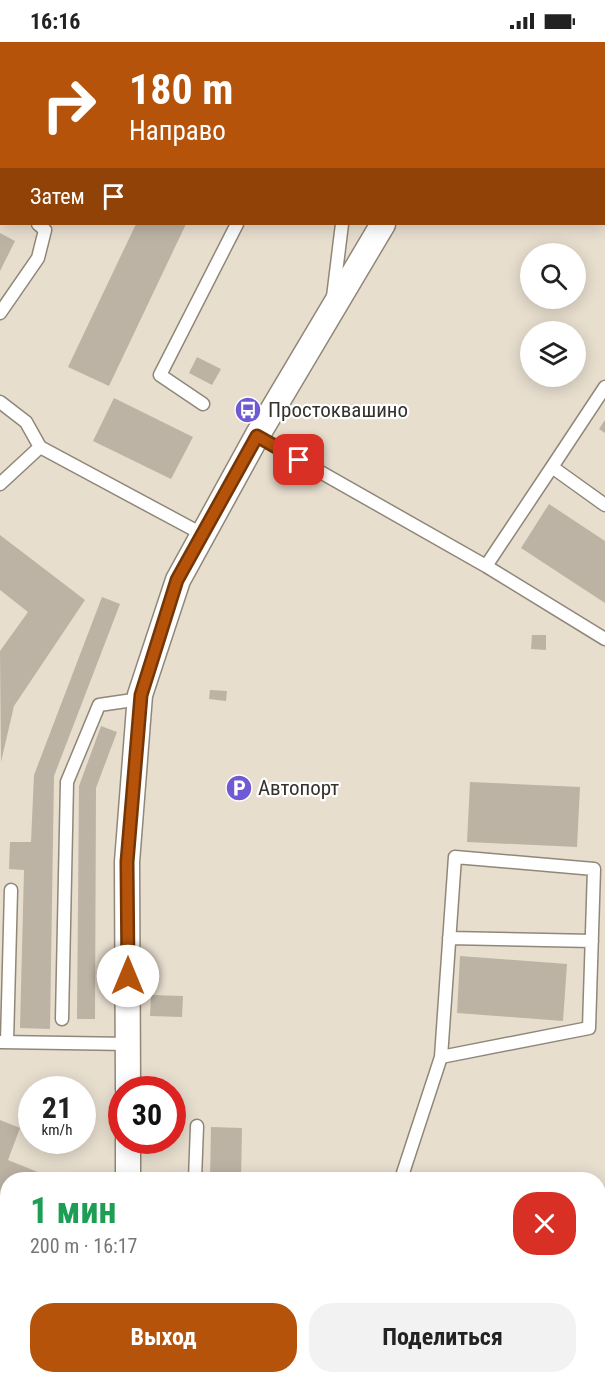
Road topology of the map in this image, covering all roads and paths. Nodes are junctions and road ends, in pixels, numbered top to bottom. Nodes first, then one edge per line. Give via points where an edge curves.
1 (39, 225) edge
2 (236, 225) edge
3 (342, 225) edge
4 (382, 225) edge
5 (0, 313) edge
6 (331, 314) junction
7 (605, 387) edge
8 (0, 402) edge
9 (203, 404) dead end
10 (257, 436) junction
11 (40, 447) junction
12 (552, 467) junction
13 (0, 484) edge
14 (605, 505) edge
15 (202, 534) junction
16 (486, 566) junction
17 (605, 639) edge
18 (140, 699) junction
19 (11, 890) dead end
20 (449, 938) junction
21 (592, 942) junction
22 (62, 1019) dead end
23 (3, 1042) edge
24 (129, 1044) junction
25 (441, 1057) junction
26 (128, 1076) edge
27 (197, 1126) dead end
28 (128, 1154) edge
29 (128, 1172) edge
30 (195, 1172) edge
31 (403, 1172) edge

1 - 5 lane via 45,231 38,258
2 - 9 lane via 160,375
3 - 6 lane
4 - 6 street
6 - 10 street
7 - 12 lane
8 - 11 lane via 26,422
10 - 15 street
10 - 16 lane
11 - 13 lane
11 - 15 lane
12 - 14 lane
12 - 16 lane
15 - 18 street via 177,580
16 - 17 lane
18 - 22 lane via 99,705 67,782
18 - 24 street via 127,862
19 - 23 lane
20 - 21 lane
20 - 21 lane via 455,857 594,869
20 - 25 lane
21 - 25 lane via 589,1028
23 - 24 lane
24 - 26 street
25 - 31 lane
27 - 30 lane
28 - 29 street

